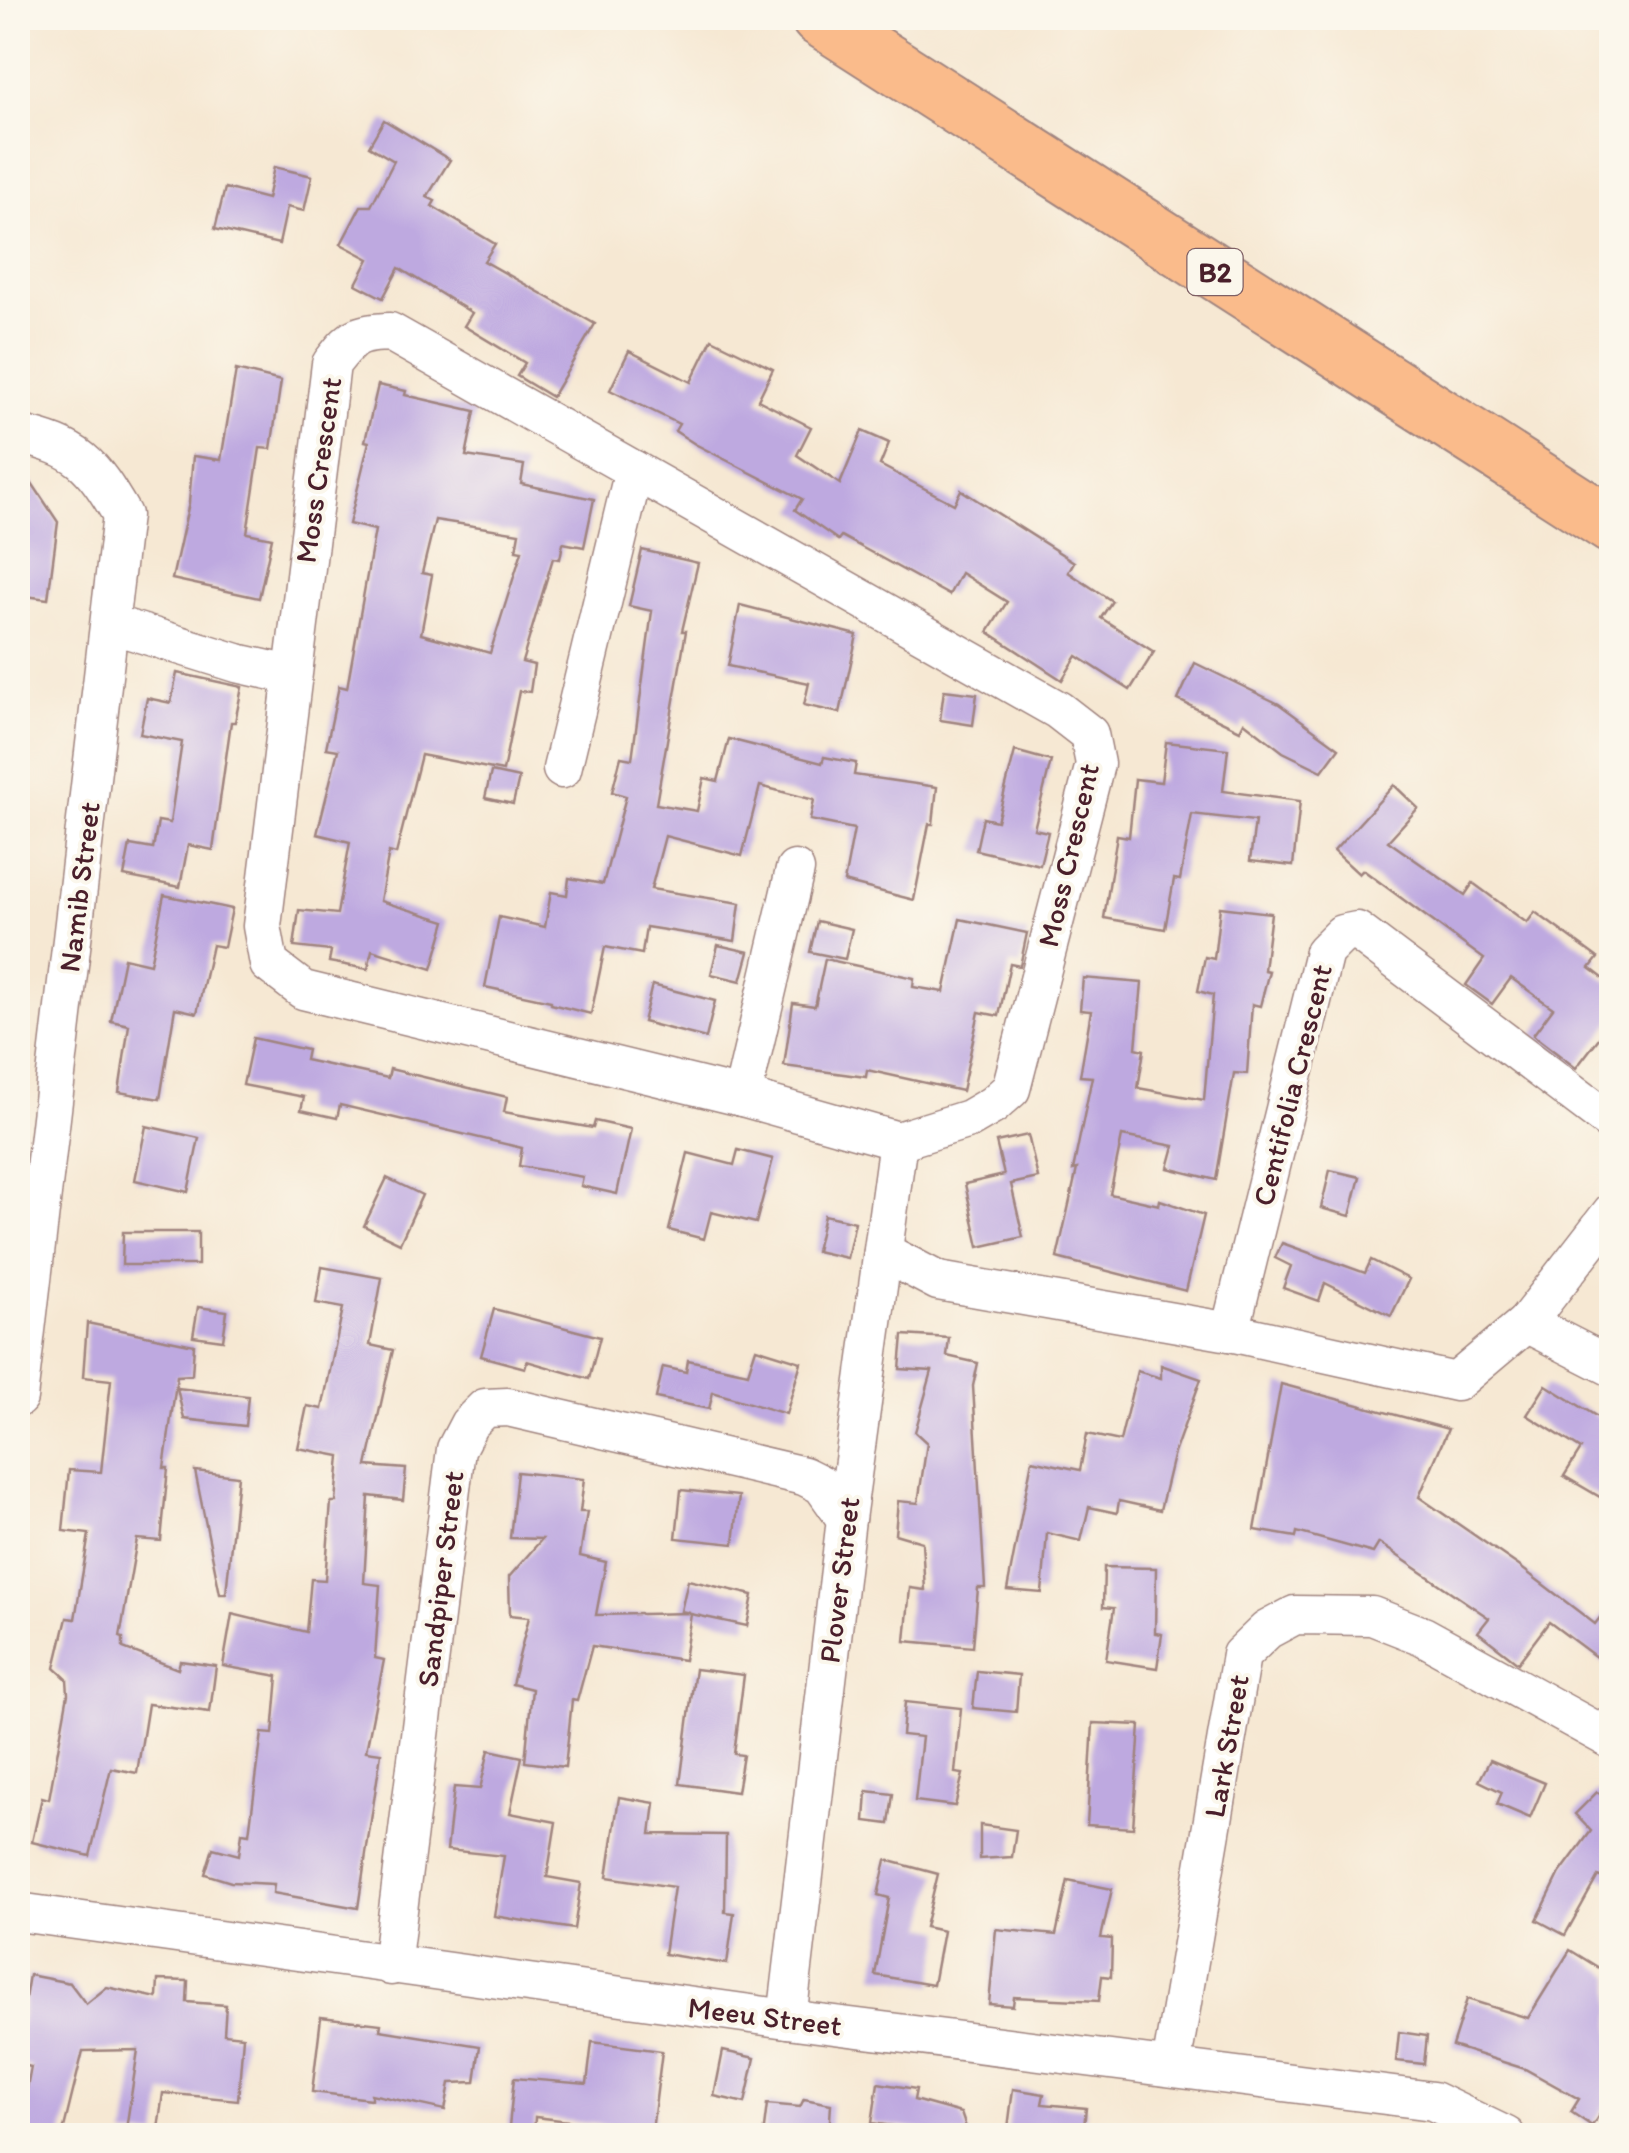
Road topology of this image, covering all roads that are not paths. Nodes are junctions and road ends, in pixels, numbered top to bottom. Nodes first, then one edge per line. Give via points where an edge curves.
1 (819, 18) edge
2 (858, 18) edge
3 (18, 434) edge
4 (634, 470) junction
5 (1612, 503) edge
6 (1612, 526) edge
7 (111, 624) junction
8 (291, 675) junction
9 (562, 770) dead end
10 (795, 870) dead end
11 (742, 1097) junction
12 (1612, 1123) edge
13 (898, 1141) junction
14 (1612, 1212) edge
15 (883, 1252) junction
16 (1526, 1323) junction
17 (1230, 1332) junction
18 (1612, 1367) edge
19 (18, 1398) edge
20 (846, 1519) junction
21 (1612, 1740) edge
22 (18, 1912) edge
23 (391, 1966) junction
24 (787, 2019) junction
25 (1171, 2067) junction
26 (1506, 2136) edge

1 - 6 highway, B2
2 - 5 highway, B2
3 - 7 street, Namib Street via 57,442 98,473 122,515
4 - 8 street, Moss Crescent via 390,332 363,332 330,364
4 - 9 street
4 - 13 street, Moss Crescent via 1058,710 1089,734 1095,764 1011,1090 969,1119
7 - 8 street
7 - 19 street, Namib Street
8 - 11 street, Moss Crescent via 262,926 269,964 303,990
10 - 11 street
11 - 13 street, Moss Crescent
12 - 17 street, Centifolia Crescent via 1357,931 1342,934 1324,952
13 - 15 street, Plover Street
14 - 16 street
15 - 17 street via 938,1281
15 - 20 street, Plover Street
16 - 17 street via 1456,1382
16 - 18 street
20 - 23 street, Sandpiper Street via 822,1485 804,1476 508,1407 485,1408 468,1424 456,1449
20 - 24 street, Plover Street
21 - 25 street, Lark Street via 1422,1636 1372,1616 1295,1615 1267,1630 1242,1655
22 - 23 street, Meeu Street
23 - 24 street, Meeu Street
24 - 25 street, Meeu Street
25 - 26 street, Meeu Street via 1433,2101

